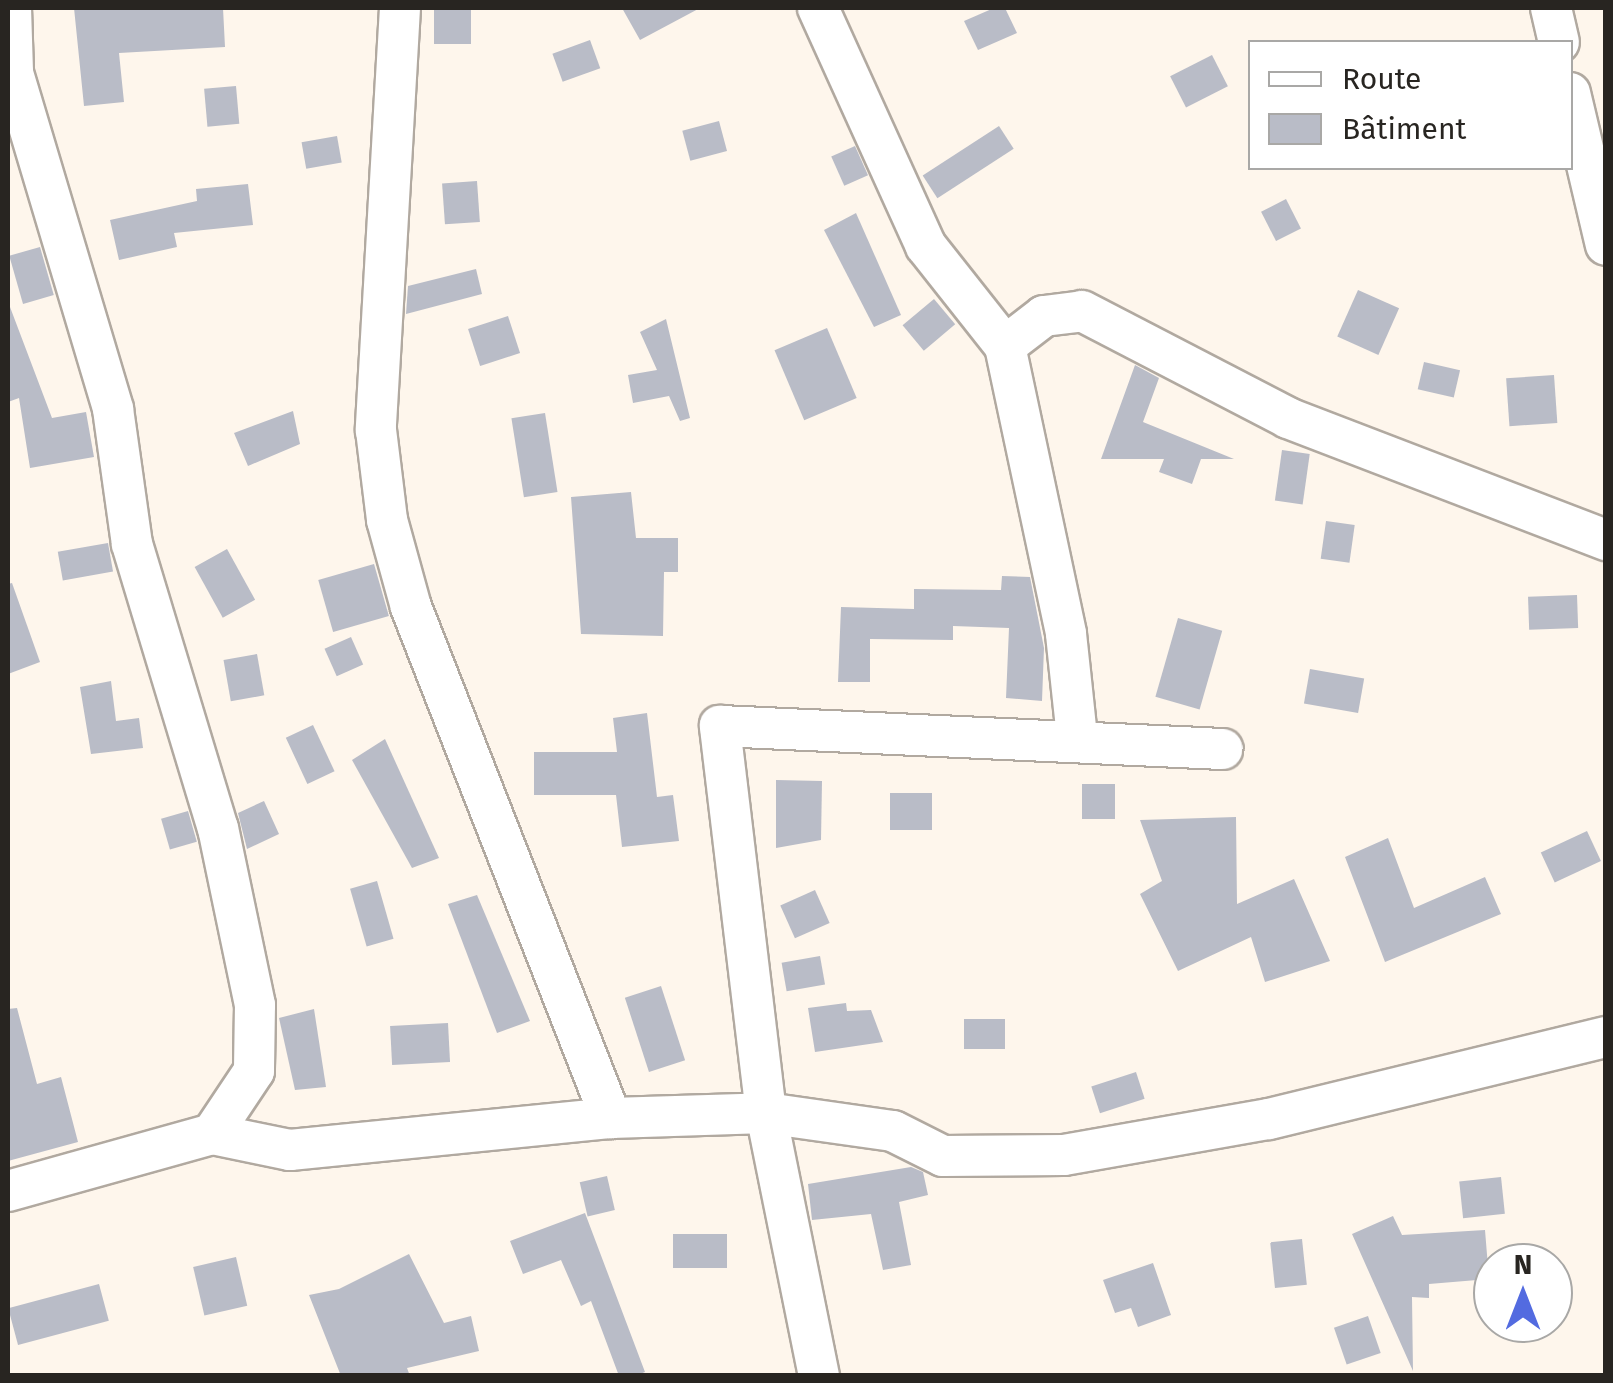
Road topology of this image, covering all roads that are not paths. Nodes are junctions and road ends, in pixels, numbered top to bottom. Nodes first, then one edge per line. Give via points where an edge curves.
1 (10, 8) edge
2 (400, 8) edge
3 (818, 8) edge
4 (1551, 8) edge
5 (1559, 40) edge
6 (1573, 106) edge
7 (1606, 244) edge
8 (1005, 346) junction
9 (1606, 540) edge
10 (1078, 738) junction
11 (1222, 749) dead end
12 (1606, 1037) edge
13 (766, 1113) junction
14 (612, 1118) junction
15 (212, 1134) junction
16 (8, 1190) edge
17 (819, 1376) edge

1 - 15 street via 13,72 113,409 132,544 218,828 255,1005 254,1071
2 - 14 street via 376,430 387,520 481,794
3 - 8 street via 926,246
4 - 5 street
6 - 7 street
8 - 9 street via 1044,316 1082,311 1288,418
8 - 10 street via 1066,634
10 - 11 street
10 - 13 street via 720,726
12 - 13 street via 1269,1118 1064,1155 943,1156 893,1131
13 - 14 street
13 - 17 street
14 - 15 street via 290,1150
15 - 16 street

